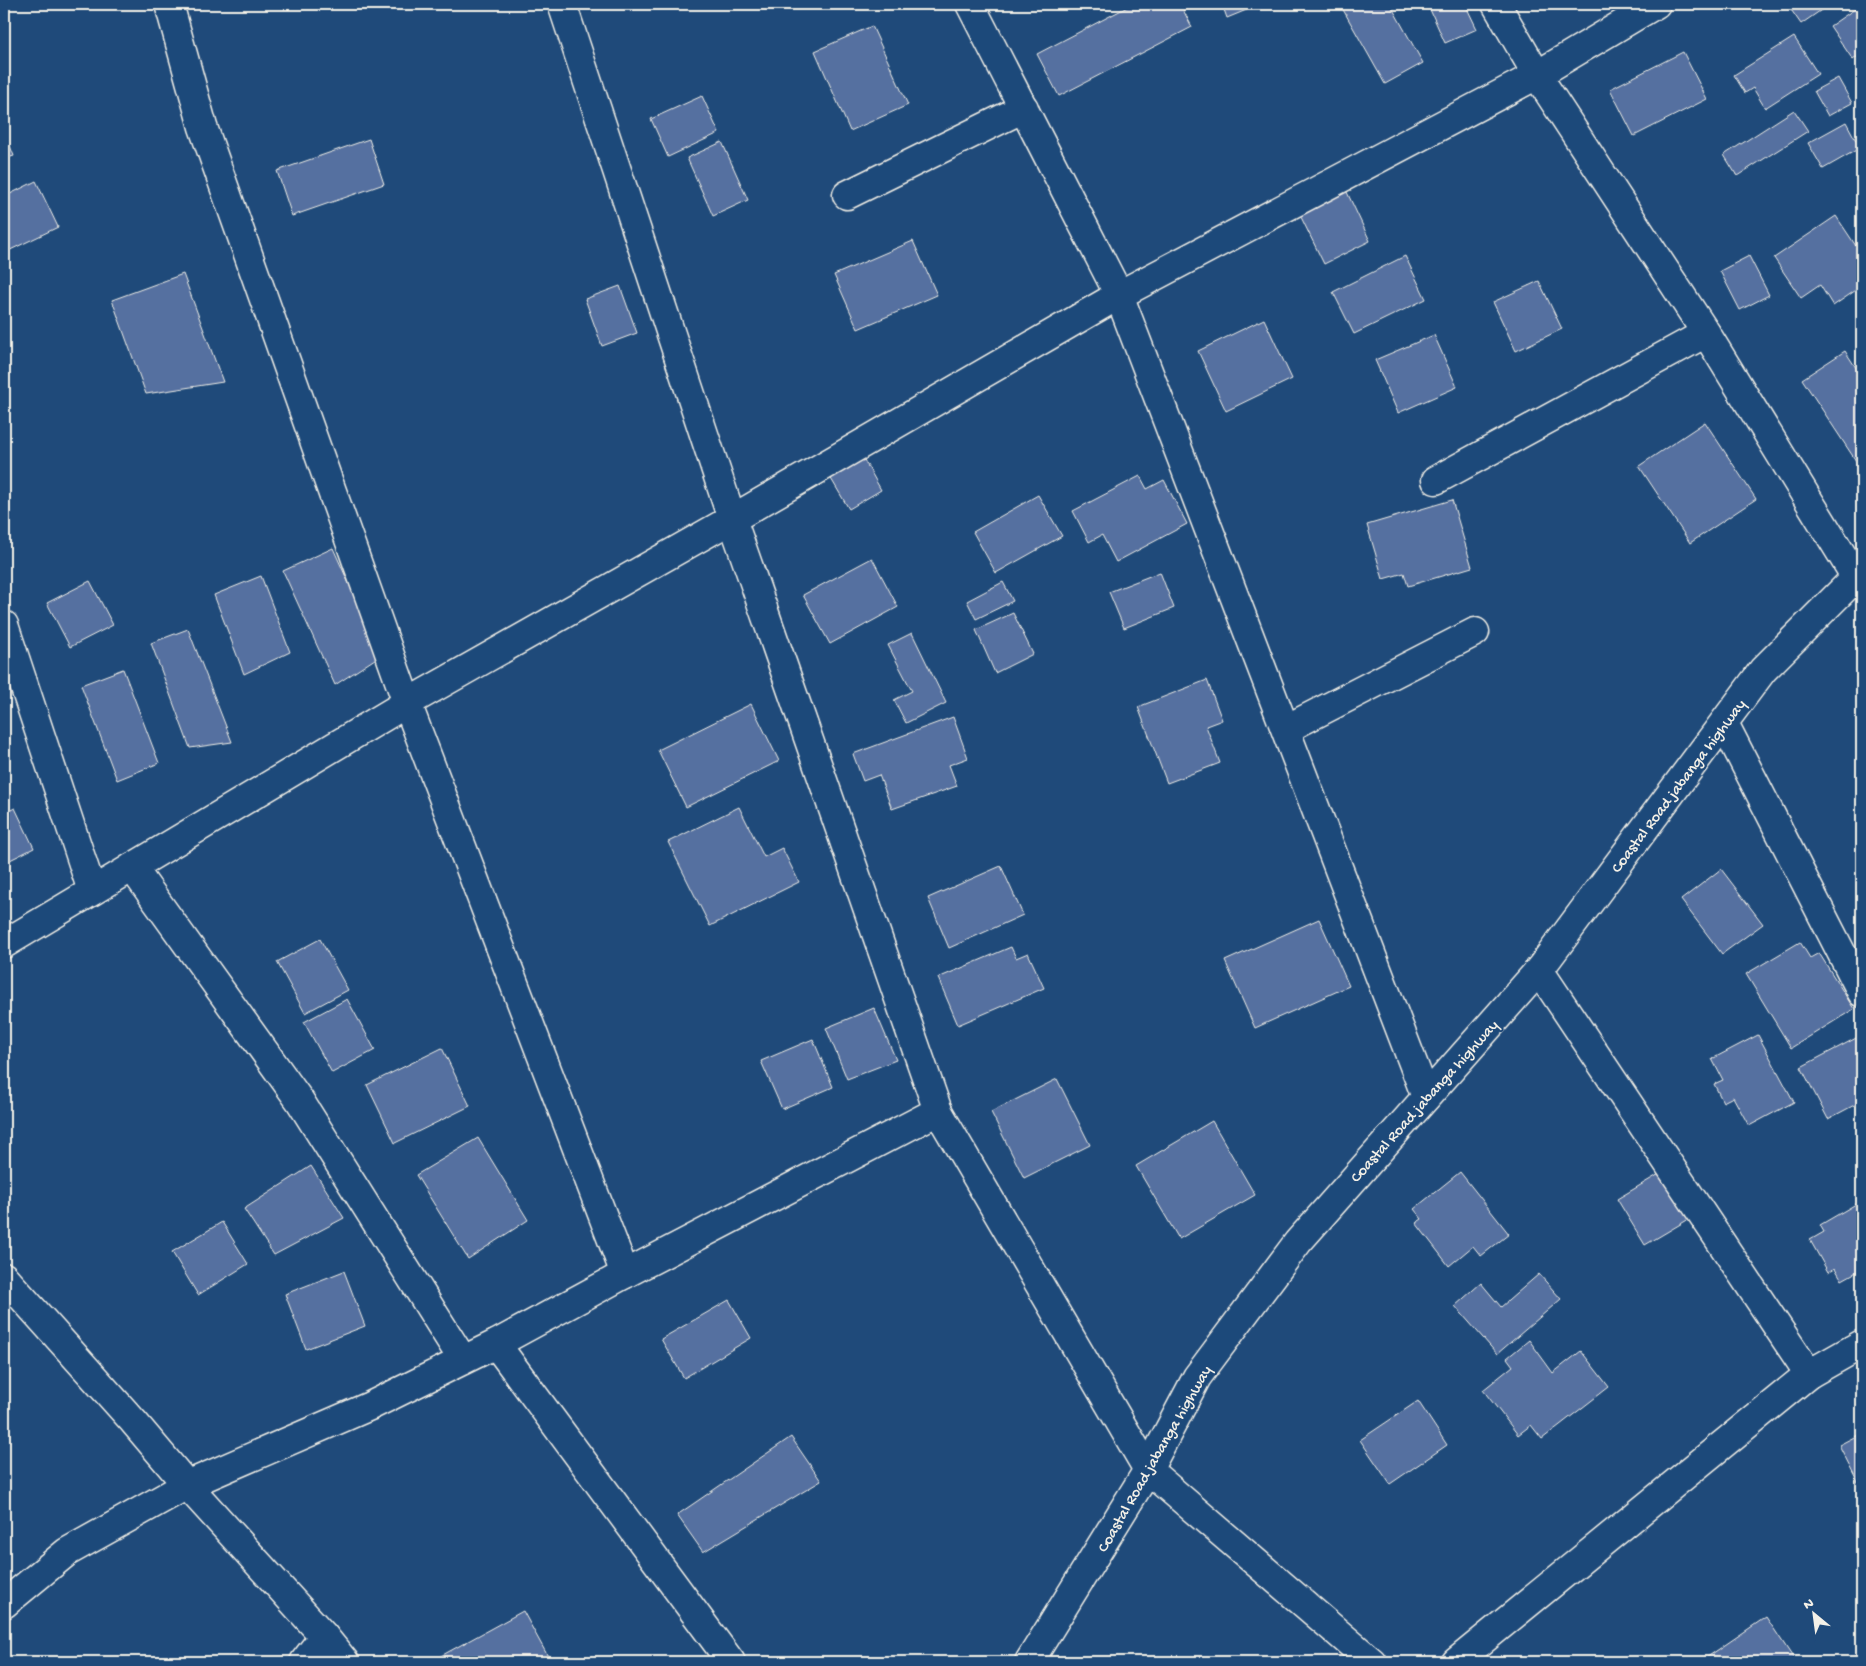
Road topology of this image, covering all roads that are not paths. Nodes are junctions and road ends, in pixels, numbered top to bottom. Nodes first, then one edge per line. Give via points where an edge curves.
1 (169, 4) edge
2 (562, 4) edge
3 (970, 4) edge
4 (1496, 4) edge
5 (1656, 4) edge
6 (1537, 75) junction
7 (1024, 108) junction
8 (847, 195) dead end
9 (1119, 295) junction
10 (1706, 333) junction
11 (1436, 480) dead end
12 (732, 519) junction
13 (1859, 574) edge
14 (4, 624) edge
15 (1475, 632) dead end
16 (407, 703) junction
17 (1724, 723) junction
18 (1286, 729) junction
19 (132, 867) junction
20 (92, 891) junction
21 (4, 944) edge
22 (1539, 970) junction
23 (1862, 993) edge
24 (1426, 1097) junction
25 (938, 1111) junction
26 (625, 1274) junction
27 (4, 1277) edge
28 (496, 1344) junction
29 (1862, 1344) edge
30 (463, 1360) junction
31 (1809, 1374) junction
32 (1148, 1470) junction
33 (187, 1486) junction
34 (4, 1604) edge
35 (324, 1636) junction
36 (304, 1662) edge
37 (345, 1662) edge
38 (731, 1662) edge
39 (1029, 1662) edge
40 (1372, 1662) edge
41 (1456, 1662) edge

1 - 16 street via 203,126
2 - 12 street
3 - 7 street
4 - 6 street
5 - 6 street
6 - 9 street
6 - 10 street
7 - 8 street
7 - 9 street
9 - 12 street
9 - 18 street
10 - 11 street
10 - 13 street
12 - 16 street
12 - 25 street
13 - 17 street, Coastal Road jabanga highway via 1763,670
14 - 20 street
15 - 18 street
16 - 19 street
16 - 26 street
17 - 22 street, Coastal Road jabanga highway
17 - 23 street
18 - 24 street
19 - 20 street
19 - 30 street via 300,1101
20 - 21 street
22 - 24 street, Coastal Road jabanga highway
22 - 31 street
24 - 32 street, Coastal Road jabanga highway via 1292,1250 1197,1377
25 - 26 street
25 - 32 street
26 - 28 street
27 - 33 street
28 - 30 street
28 - 38 street
29 - 31 street
30 - 33 street via 370,1406
31 - 41 street
32 - 39 street, Coastal Road jabanga highway
32 - 40 street
33 - 34 street via 67,1552
33 - 35 street
35 - 36 street
35 - 37 street

